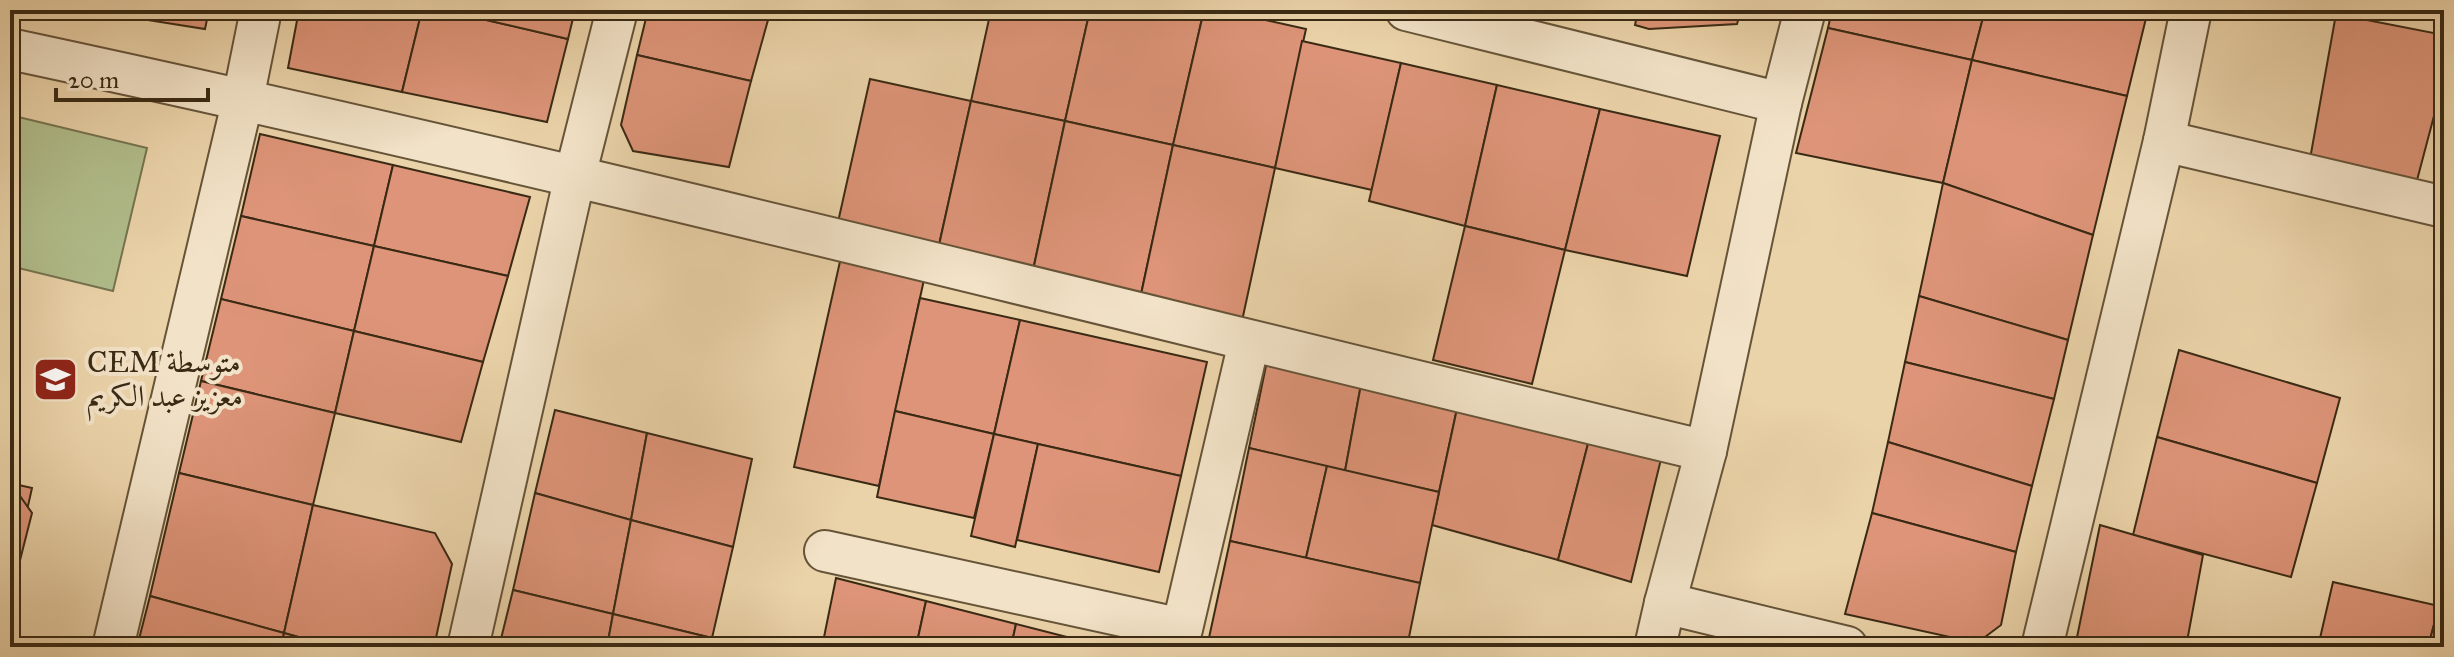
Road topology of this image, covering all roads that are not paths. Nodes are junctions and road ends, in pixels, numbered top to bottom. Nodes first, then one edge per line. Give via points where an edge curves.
1 (261, 10) edge
2 (617, 10) edge
3 (1406, 10) edge
4 (1805, 10) edge
5 (2191, 10) edge
6 (10, 49) edge
7 (243, 99) junction
8 (1781, 103) junction
9 (2164, 141) junction
10 (575, 176) junction
11 (2444, 207) edge
12 (1249, 342) junction
13 (1706, 451) junction
14 (825, 551) dead end
15 (1665, 603) junction
16 (113, 647) edge
17 (468, 647) edge
18 (1655, 647) edge
19 (1847, 647) edge
20 (2042, 647) edge

1 - 7 street
2 - 10 street
3 - 8 street
4 - 8 street
5 - 9 street
6 - 7 street
7 - 10 street
7 - 16 street
8 - 13 street
9 - 11 street
9 - 20 street
10 - 12 street
10 - 17 street
12 - 13 street
12 - 14 street via 1182,629
13 - 15 street
15 - 18 street
15 - 19 street

